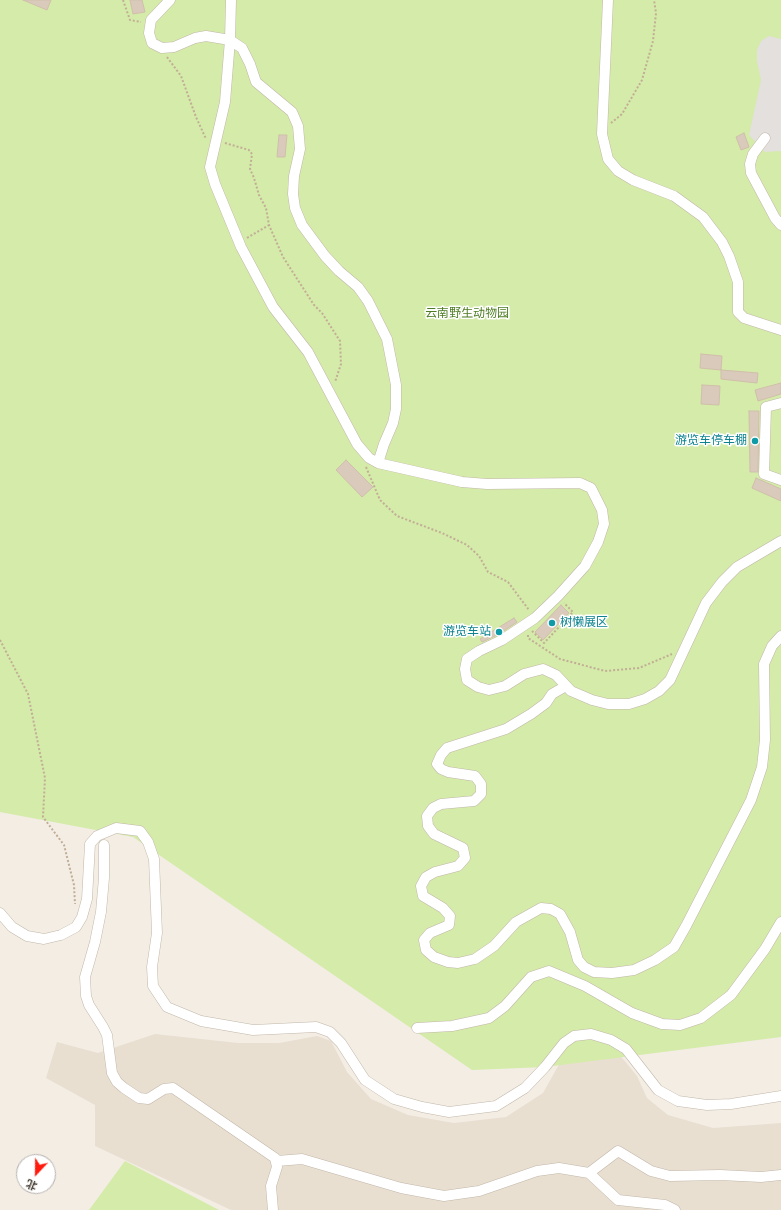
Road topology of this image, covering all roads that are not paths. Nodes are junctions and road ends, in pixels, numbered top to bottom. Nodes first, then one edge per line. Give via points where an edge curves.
1 (170, 0) edge
2 (231, 0) edge
3 (608, 0) edge
4 (230, 40) junction
5 (765, 138) dead end
6 (781, 225) edge
7 (781, 330) edge
8 (781, 403) edge
9 (378, 463) junction
10 (781, 480) edge
11 (781, 541) edge
12 (781, 636) edge
13 (566, 686) junction
14 (104, 845) dead end
15 (0, 913) edge
16 (781, 922) edge
17 (417, 1028) dead end
18 (781, 1096) edge
19 (275, 1158) junction
20 (590, 1174) junction
21 (781, 1175) edge
22 (273, 1210) edge
23 (675, 1210) edge

1 - 4 street via 151,20 149,33 152,43 162,48 174,47 206,36
2 - 4 street
3 - 7 street via 602,124 608,159 618,171 674,196 703,218 722,242 729,256 738,282 738,312 744,318
4 - 9 street via 225,102 210,167 214,184 239,243 273,307 308,352 357,444 369,458
4 - 9 street via 242,48 256,82 292,112 298,126 300,149 293,194 302,225 325,256 358,287 388,339 396,385 396,409
5 - 6 street via 753,154 751,173 774,218
8 - 10 street via 766,407 764,474
9 - 13 street via 462,482 580,483 591,488 602,510 604,524 585,566 531,621 502,640 478,651 467,660 465,669 467,680 489,690 505,686 524,674 543,669 556,675
11 - 13 street via 737,567 722,582 706,603 670,680 659,691 629,704 608,704 592,700 571,691
12 - 13 street via 772,646 764,664 765,740 762,767 751,800 674,947 634,970 594,972 578,960 570,932 560,914 541,908 516,922 494,946 475,959 458,963 434,957 426,950 424,940 430,932 449,925 450,916 444,908 423,896 421,886 426,877 458,866 465,858 464,848 434,834 428,826 428,816 433,808 441,804 474,801 481,794 481,784 475,776 448,772 436,764 447,748 506,729 546,703 552,694
14 - 19 street via 101,912 85,977 89,1005 107,1035 112,1073 117,1082 139,1098 148,1099 164,1089 173,1088
15 - 18 street via 12,927 27,936 44,939 61,935 76,927 87,899 90,844 97,836 116,828 140,831 148,842 154,859 157,933 152,967 154,986 167,1007 201,1021 253,1030 316,1027 330,1032 341,1043 365,1080 394,1099 422,1108 449,1112 496,1106 525,1088 564,1043 574,1036 591,1034 611,1040 626,1049 658,1090 678,1100 707,1105
16 - 17 street via 765,949 731,994 701,1018 680,1025 662,1024 632,1013 585,986 549,971 531,977 489,1018 452,1026
19 - 20 street via 302,1159 401,1188 444,1196 478,1191 537,1171 559,1168
19 - 22 street via 277,1168 271,1186
20 - 21 street via 618,1151 651,1171 670,1176
20 - 23 street via 618,1200 665,1205

